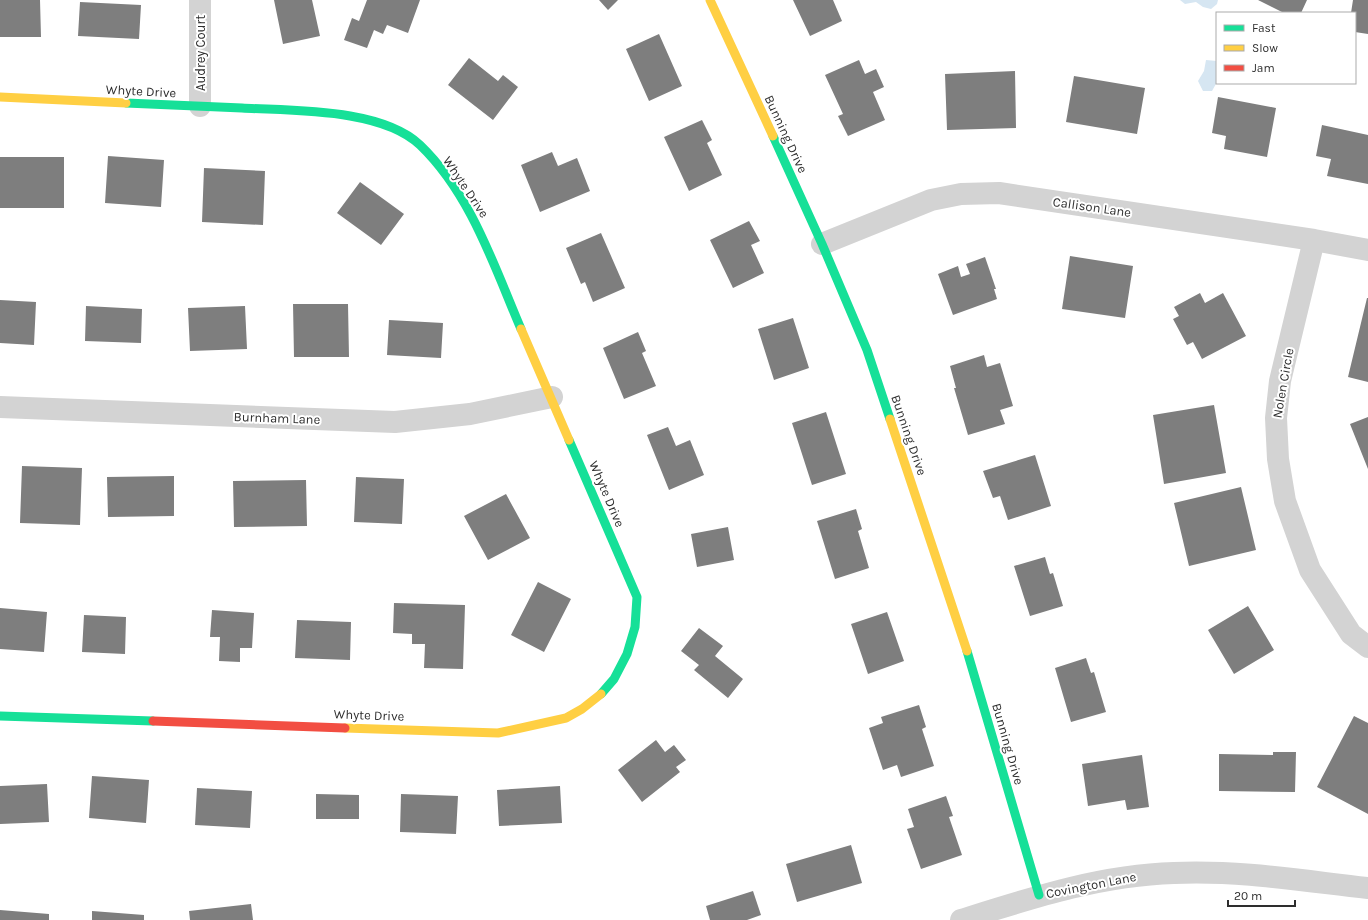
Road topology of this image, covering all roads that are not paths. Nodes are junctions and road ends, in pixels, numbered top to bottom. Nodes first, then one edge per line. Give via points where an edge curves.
1 (200, 0) edge
2 (710, 0) edge
3 (0, 97) edge
4 (200, 106) junction
5 (1314, 240) junction
6 (822, 244) junction
7 (1368, 250) edge
8 (552, 397) junction
9 (0, 407) edge
10 (1368, 647) edge
11 (0, 716) edge
12 (1368, 888) edge
13 (1039, 895) junction
14 (961, 920) edge

1 - 4 street, Audrey Court
2 - 6 street, Bunning Drive
3 - 4 street, Whyte Drive
4 - 8 street, Whyte Drive via 322,112 366,119 398,130 419,144 443,172 474,219
5 - 6 street, Callison Lane via 999,193 961,194 931,200
5 - 7 street, Callison Lane
5 - 10 street, Nolen Circle via 1280,381 1276,418 1278,459 1285,501 1310,570 1351,634
6 - 13 street, Bunning Drive via 867,350 960,627
8 - 9 street, Burnham Lane via 470,414 395,422
8 - 11 street, Whyte Drive via 637,597 633,640 622,666 607,689 581,711 562,720 498,733
12 - 13 street, Covington Lane via 1237,874 1175,872 1117,878
13 - 14 street, Covington Lane

